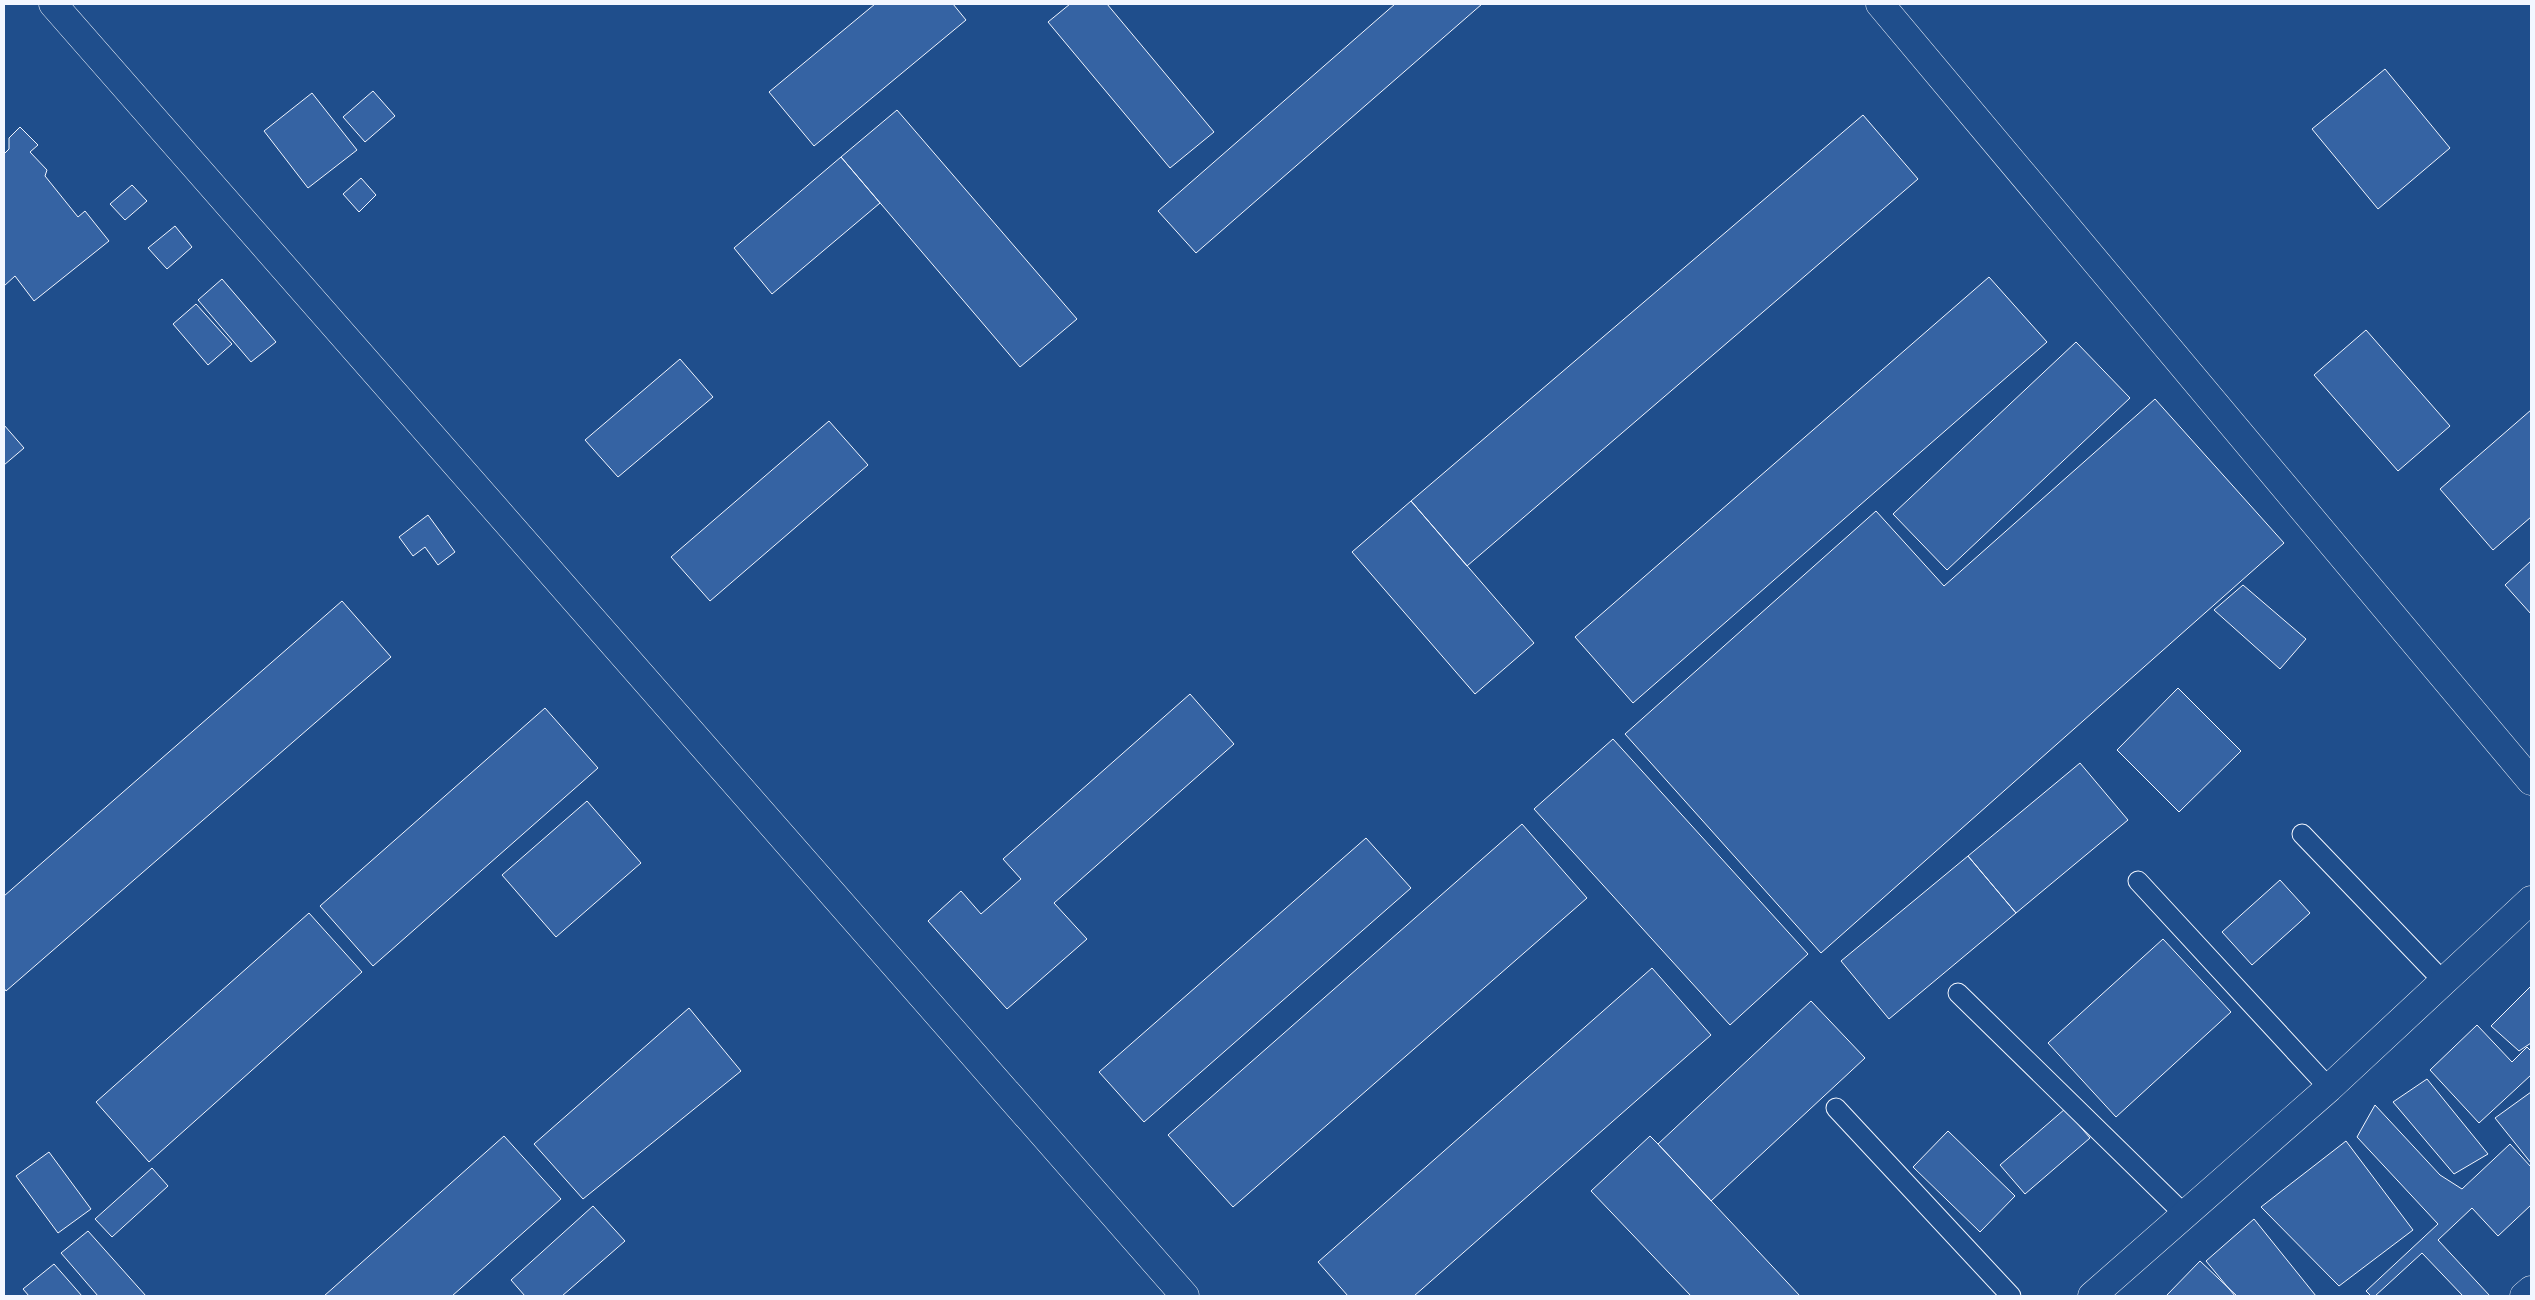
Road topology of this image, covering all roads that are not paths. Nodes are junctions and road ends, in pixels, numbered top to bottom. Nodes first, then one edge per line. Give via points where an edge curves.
1 (54, 4) edge
2 (1880, 4) edge
3 (2531, 781) edge
4 (2302, 834) dead end
5 (2138, 881) dead end
6 (2531, 900) edge
7 (2443, 981) junction
8 (1958, 993) dead end
9 (2329, 1088) junction
10 (1836, 1108) dead end
11 (2184, 1214) junction
12 (2531, 1290) edge
13 (1185, 1296) edge
14 (2011, 1296) edge
15 (2092, 1296) edge
16 (2524, 1296) edge

1 - 13 street
2 - 3 street
4 - 7 lane
5 - 9 lane
6 - 7 street
7 - 9 street
8 - 11 lane
9 - 11 street
10 - 14 lane
11 - 15 street
12 - 16 street

